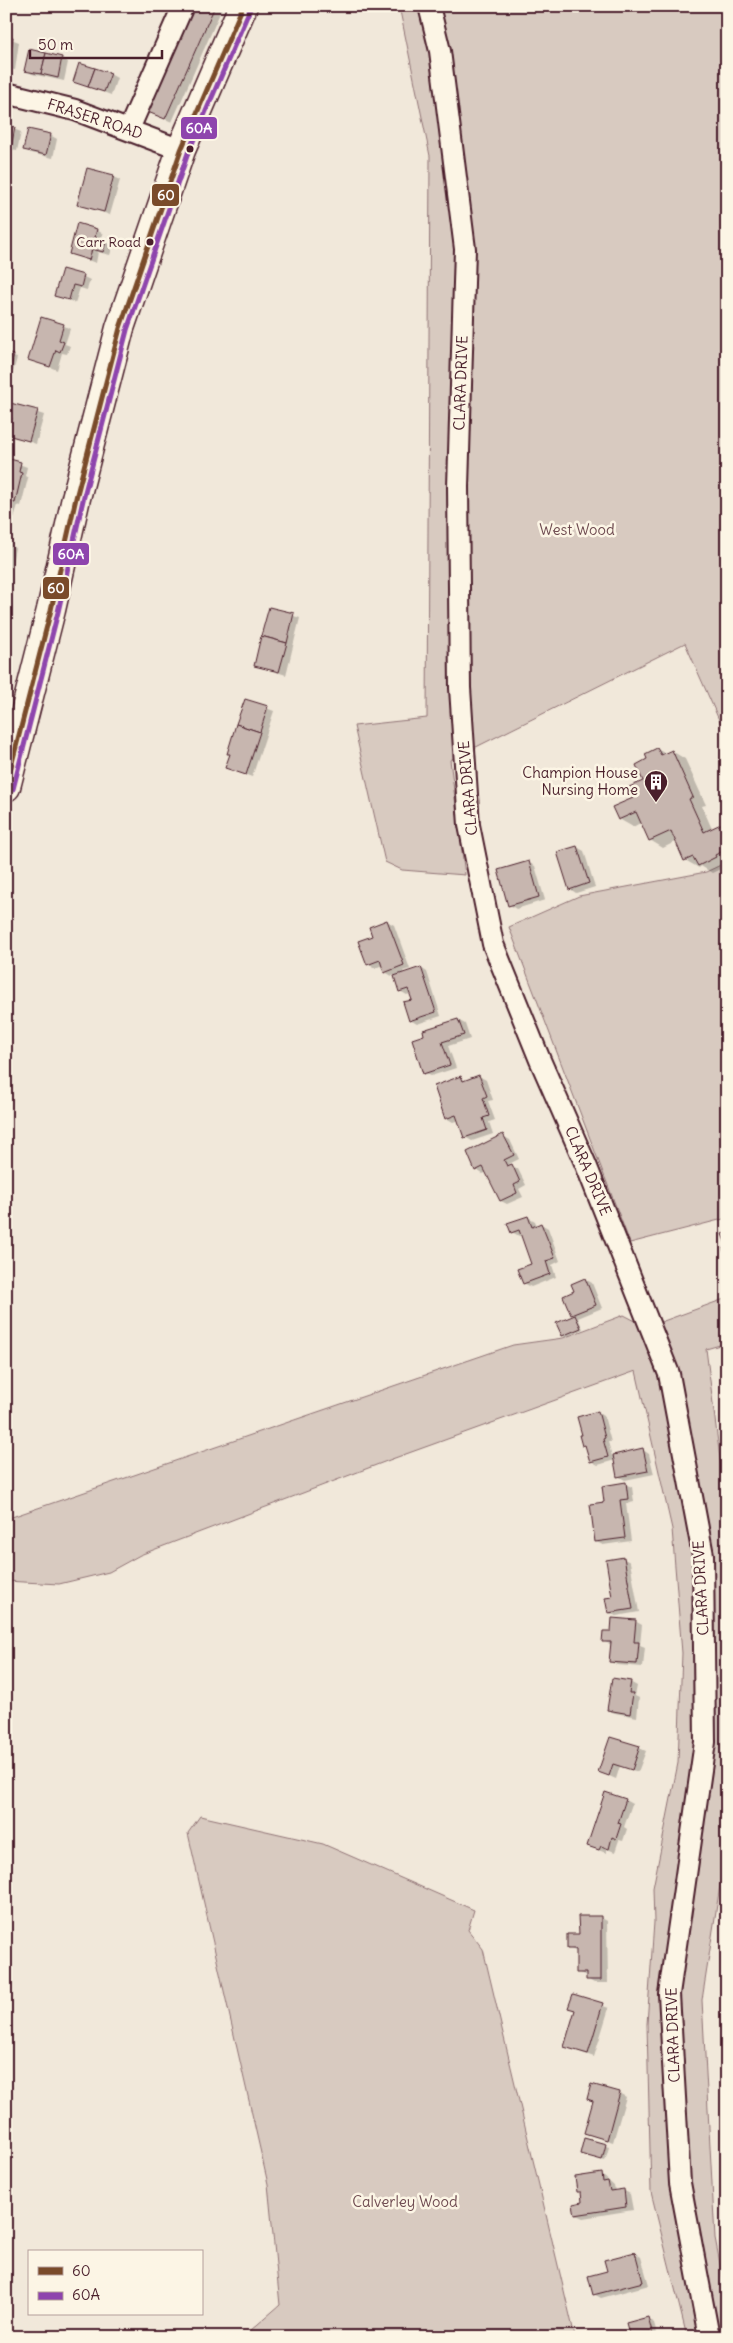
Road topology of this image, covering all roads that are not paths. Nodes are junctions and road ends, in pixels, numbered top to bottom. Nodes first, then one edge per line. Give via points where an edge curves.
1 (183, 6) edge
2 (243, 6) edge
3 (429, 6) edge
4 (6, 93) edge
5 (129, 129) junction
6 (181, 150) junction
7 (6, 787) edge
8 (709, 2337) edge

1 - 5 street
2 - 6 main road
3 - 8 street, CLARA DRIVE via 440,52 465,249 458,486 460,688 468,825 493,944 642,1301 669,1374 703,1555 705,1742 670,1994 680,2183
4 - 5 street, FRASER ROAD via 75,110
5 - 6 street, FRASER ROAD
6 - 7 main road via 120,328

